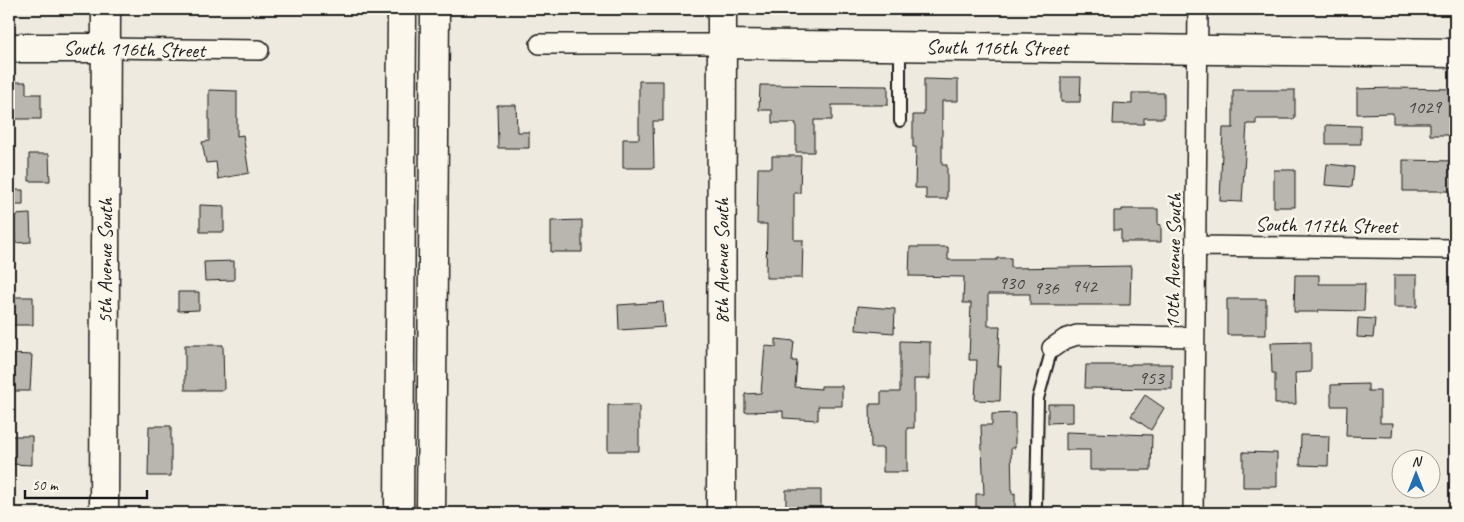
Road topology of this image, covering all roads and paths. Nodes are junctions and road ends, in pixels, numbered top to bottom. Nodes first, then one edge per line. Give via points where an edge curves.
1 (106, 9) edge
2 (402, 9) edge
3 (435, 9) edge
4 (722, 9) edge
5 (1198, 9) edge
6 (540, 44) dead end
7 (721, 44) junction
8 (900, 47) junction
9 (9, 48) edge
10 (105, 48) junction
11 (259, 50) dead end
12 (1198, 51) junction
13 (1455, 53) edge
14 (900, 121) dead end
15 (1196, 246) junction
16 (1455, 249) edge
17 (1194, 337) junction
18 (1052, 348) joint
19 (1036, 505) dead end
20 (104, 513) edge
21 (399, 513) edge
22 (431, 513) edge
23 (721, 513) edge
24 (1193, 513) edge

1 - 10 main road, 5th Avenue South
2 - 21 main road
3 - 22 main road
4 - 7 main road, 8th Avenue South
5 - 12 street, 10th Avenue South
6 - 7 street, South 116th Street
7 - 8 main road, South 116th Street
7 - 23 main road, 8th Avenue South
8 - 12 main road, South 116th Street
8 - 14 lane
9 - 10 main road, South 116th Street
10 - 11 street, South 116th Street
10 - 20 main road, 5th Avenue South
12 - 13 main road, South 116th Street
12 - 15 street, 10th Avenue South
15 - 16 street, South 117th Street
15 - 17 street, 10th Avenue South
17 - 18 street via 1077,335
17 - 24 street, 10th Avenue South
18 - 19 lane via 1038,399

